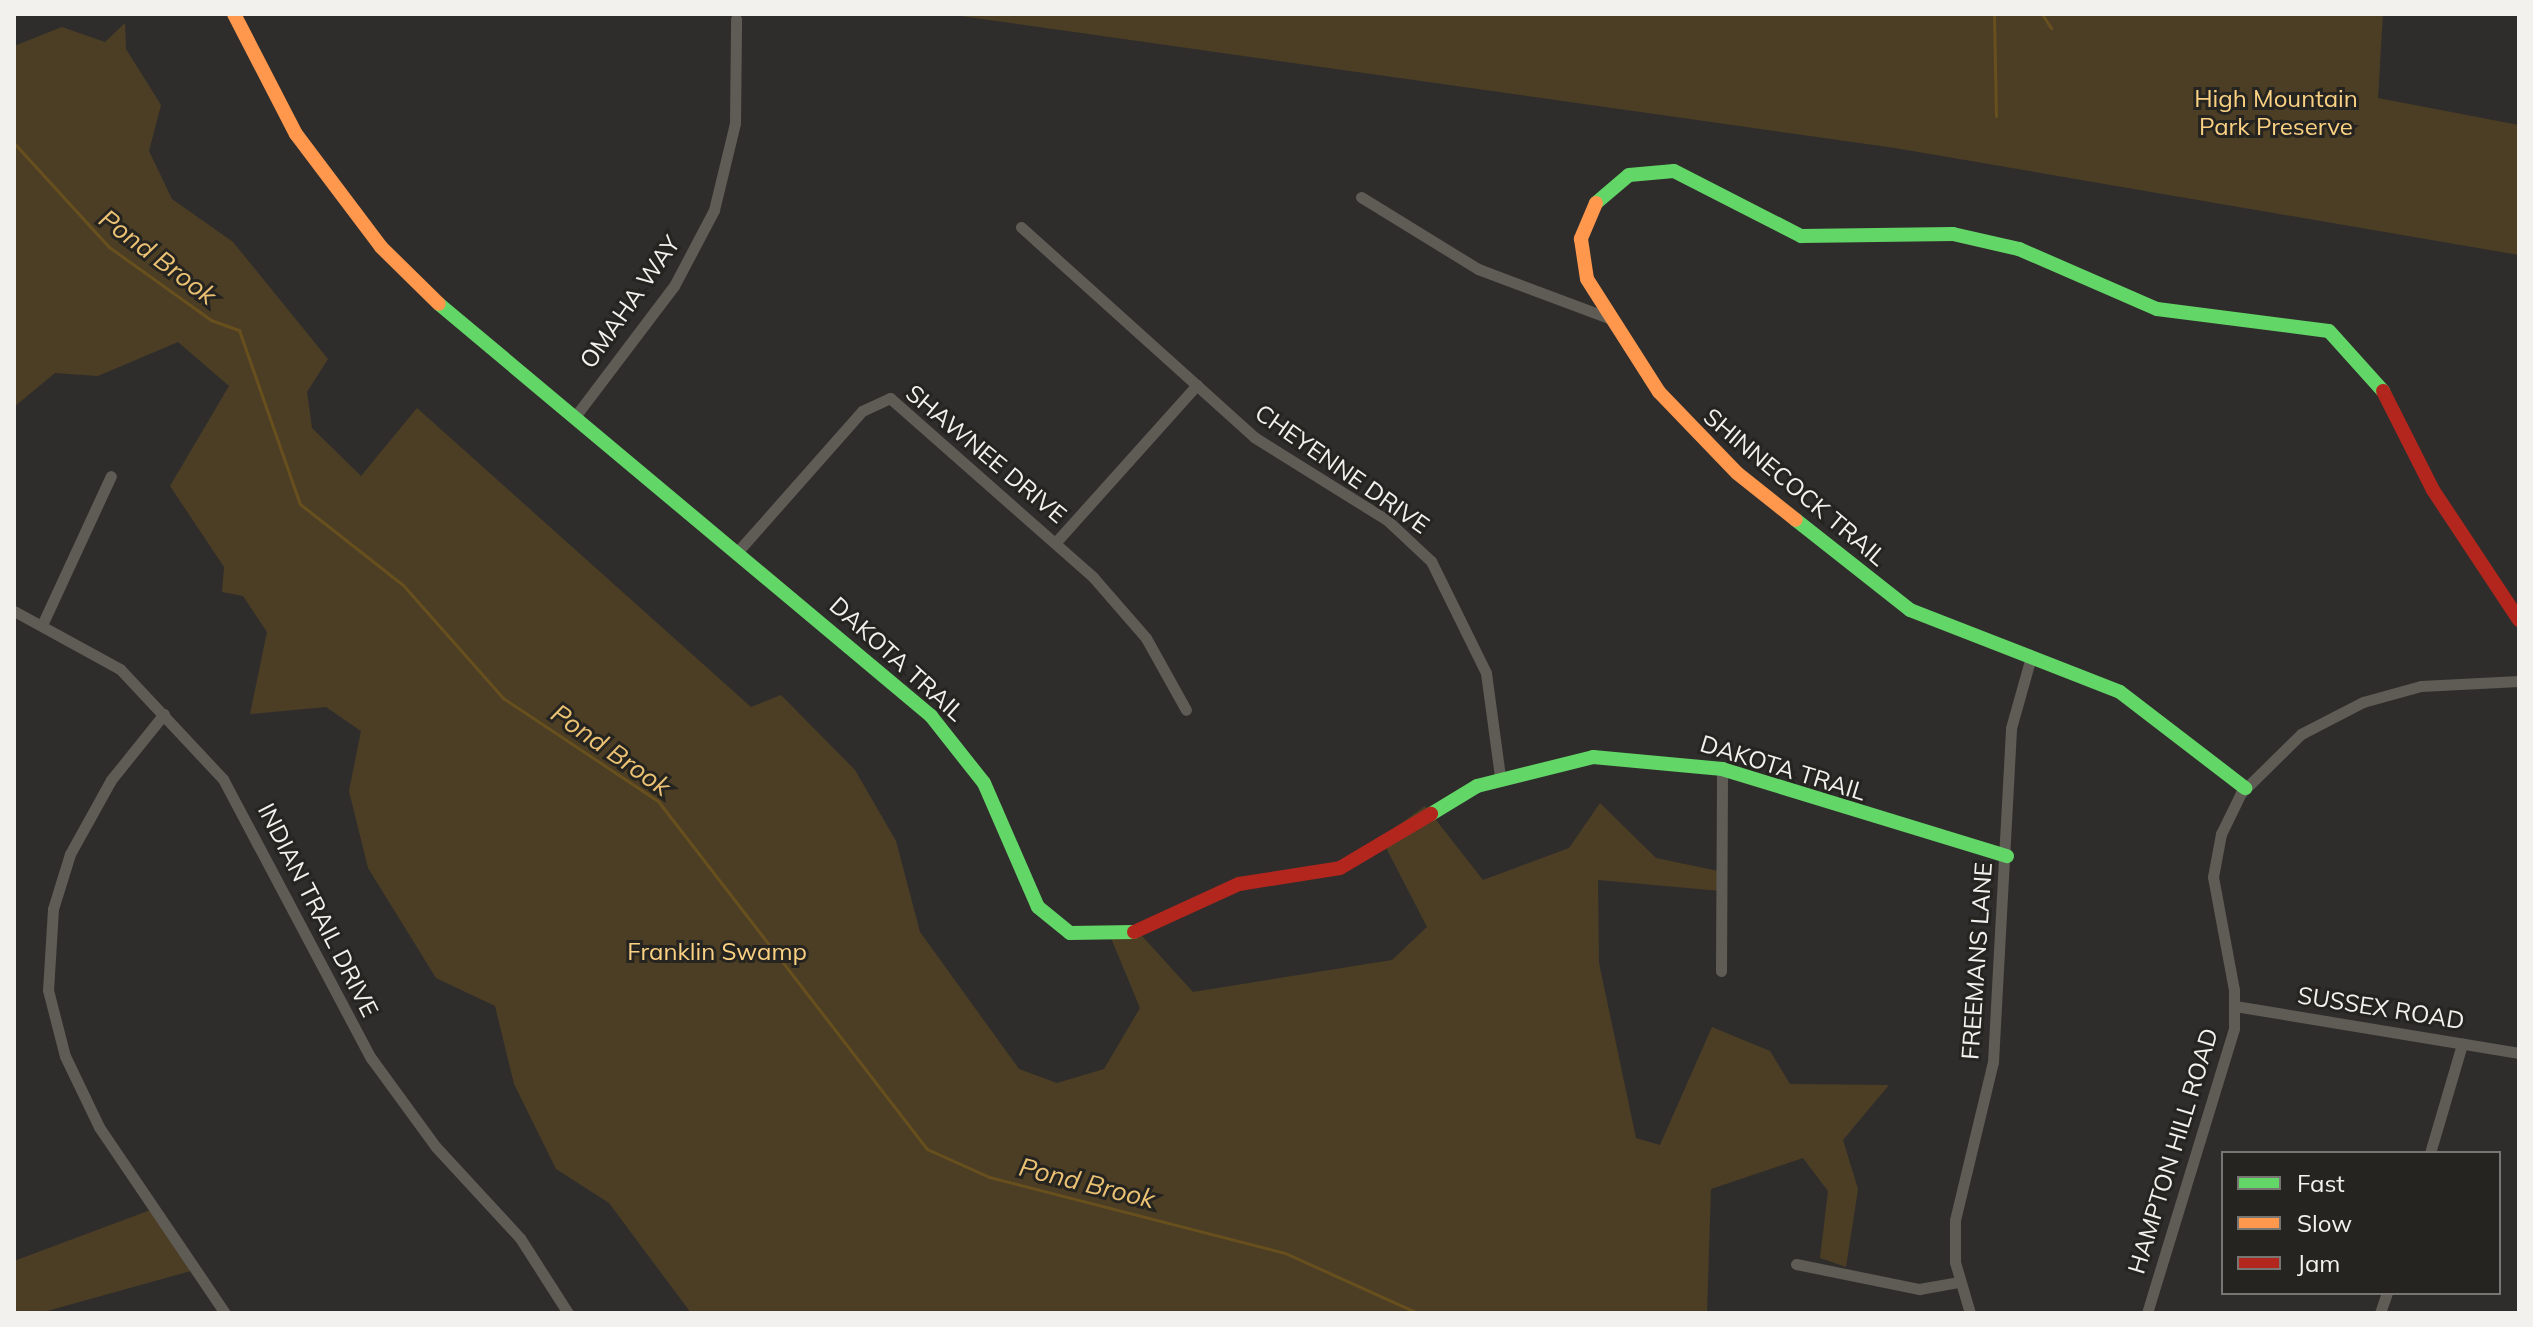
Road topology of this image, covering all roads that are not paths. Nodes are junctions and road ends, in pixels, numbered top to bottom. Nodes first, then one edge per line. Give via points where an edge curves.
1 (234, 14) edge
2 (736, 19) dead end
3 (1361, 197) dead end
4 (1021, 227) dead end
5 (1609, 318) junction
6 (1197, 385) junction
7 (574, 418) junction
8 (111, 476) dead end
9 (1056, 542) junction
10 (740, 549) junction
11 (14, 611) edge
12 (2519, 620) edge
13 (42, 625) junction
14 (2031, 657) junction
15 (2519, 681) edge
16 (1186, 710) dead end
17 (164, 714) junction
18 (1722, 769) junction
19 (1500, 777) junction
20 (2245, 788) junction
21 (2007, 856) junction
22 (1721, 971) dead end
23 (2235, 1006) junction
24 (2462, 1044) junction
25 (2519, 1053) edge
26 (2431, 1151) edge
27 (1796, 1264) dead end
28 (1959, 1282) junction
29 (225, 1313) edge
30 (568, 1313) edge
31 (1970, 1313) edge
32 (2147, 1313) edge

1 - 7 street, DAKOTA TRAIL via 296,134 381,247 464,329
2 - 7 street, OMAHA WAY via 735,123 714,210 674,286
3 - 5 street via 1478,269
4 - 6 street, CHEYENNE DRIVE
5 - 12 street, SHINNECOCK TRAIL via 1582,265 1584,224 1610,187 1657,170 1705,180 1766,224 1801,236 1953,234 2030,252 2157,309 2312,325 2366,362 2433,490
5 - 14 street, SHINNECOCK TRAIL via 1707,445 1859,571 1919,615
6 - 9 street
6 - 19 street, CHEYENNE DRIVE via 1281,458 1387,520 1431,561 1486,673
7 - 10 street, DAKOTA TRAIL
8 - 13 street
9 - 10 street, SHAWNEE DRIVE via 890,398 862,411
9 - 16 street, SHAWNEE DRIVE via 1146,638
10 - 19 street, DAKOTA TRAIL via 953,740 997,807 1038,907 1085,938 1127,935 1239,884 1350,865 1413,820
11 - 13 street, INDIAN TRAIL DRIVE
13 - 17 street, INDIAN TRAIL DRIVE via 103,657
14 - 20 street, SHINNECOCK TRAIL via 2120,692
14 - 21 street, FREEMANS LANE via 2011,728
15 - 20 street, HAMPTON HILL ROAD via 2434,684 2363,702 2301,734
17 - 29 street via 111,780 70,854 53,909 48,990 65,1056 99,1127
17 - 30 street, INDIAN TRAIL DRIVE via 240,804 298,931 371,1058 436,1147 520,1238
18 - 19 street, DAKOTA TRAIL via 1619,756
18 - 21 street, DAKOTA TRAIL
18 - 22 street
20 - 23 street, HAMPTON HILL ROAD via 2221,834 2213,877
21 - 28 street, FREEMANS LANE via 1993,1062 1955,1220
23 - 24 street, SUSSEX ROAD
23 - 32 street, HAMPTON HILL ROAD via 2216,1098
24 - 25 street, SUSSEX ROAD
24 - 26 street
27 - 28 street via 1919,1289
28 - 31 street, FREEMANS LANE

